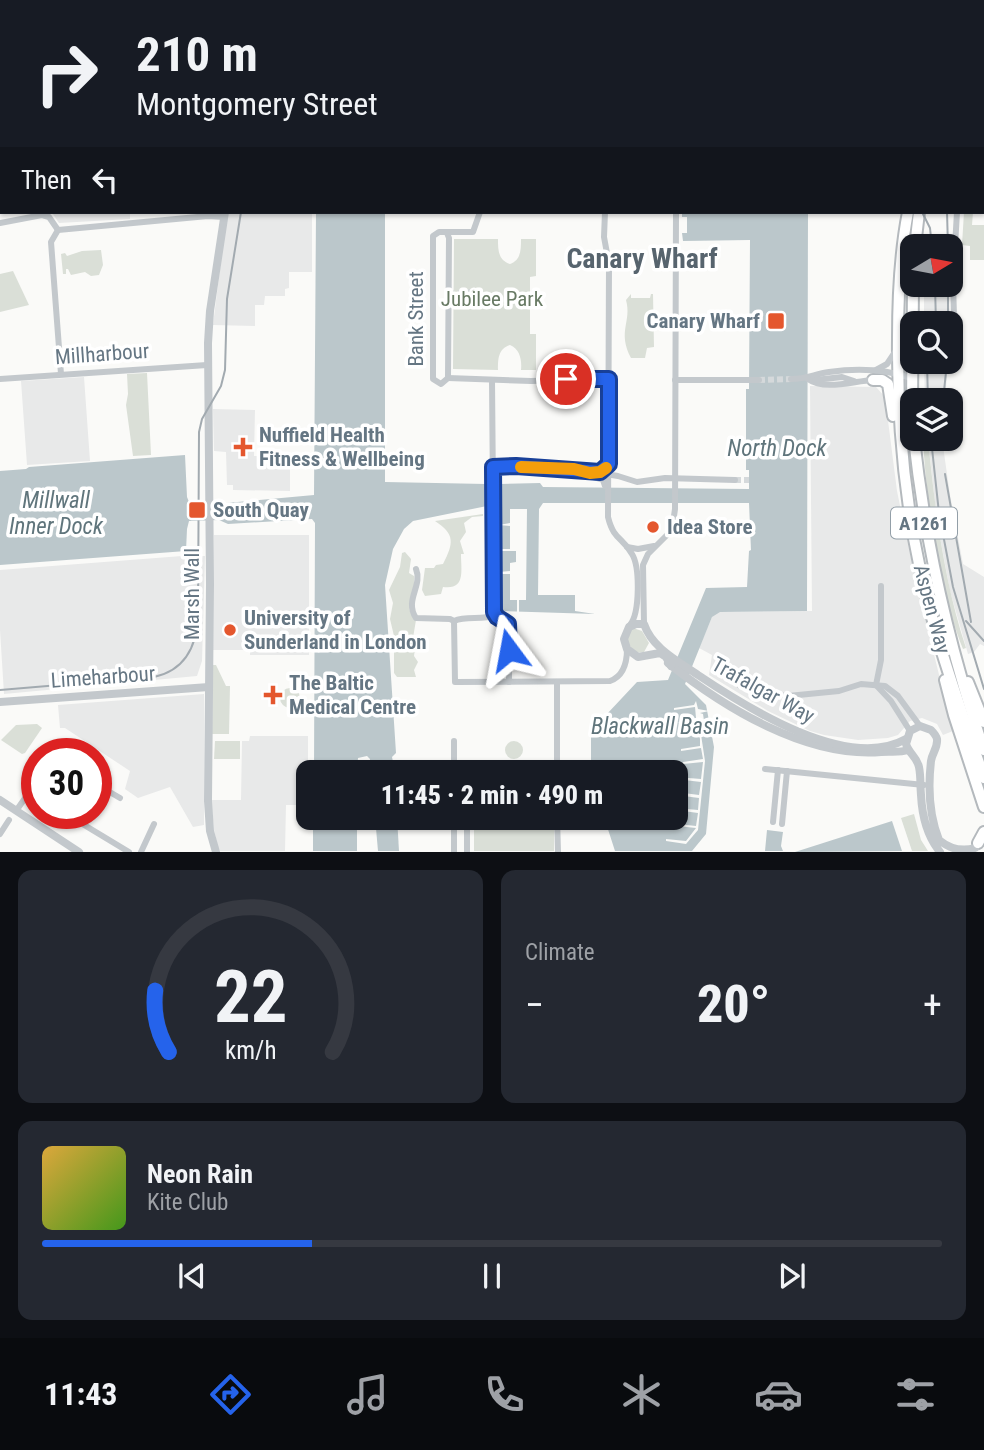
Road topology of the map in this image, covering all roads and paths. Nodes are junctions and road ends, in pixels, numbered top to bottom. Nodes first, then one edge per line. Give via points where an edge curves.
1 (224, 214) edge
2 (479, 214) edge
3 (606, 214) edge
4 (676, 214) edge
5 (913, 214) edge
6 (914, 214) edge
7 (957, 214) edge
8 (192, 215) edge
9 (0, 223) edge
10 (58, 230) junction
11 (447, 233) junction
12 (915, 234) edge
13 (913, 298) edge
14 (954, 311) edge
15 (898, 340) junction
16 (207, 365) junction
17 (855, 370) junction
18 (898, 373) junction
19 (61, 374) junction
20 (873, 375) junction
21 (448, 378) junction
22 (911, 378) junction
23 (0, 379) edge
24 (609, 379) junction
25 (791, 379) tunnel mouth
26 (492, 380) junction
27 (675, 380) junction
28 (759, 380) tunnel mouth
29 (810, 380) junction
30 (856, 381) junction
31 (911, 388) edge
32 (915, 451) edge
33 (609, 464) junction
34 (493, 467) junction
35 (600, 472) junction
36 (590, 473) junction
37 (608, 474) junction
38 (675, 480) junction
39 (735, 480) tunnel mouth
40 (607, 485) junction
41 (912, 529) junction
42 (659, 544) junction
43 (626, 546) junction
44 (416, 569) dead end
45 (881, 586) dead end
46 (495, 615) junction
47 (641, 619) junction
48 (454, 621) junction
49 (936, 631) junction
50 (653, 642) junction
51 (952, 648) junction
52 (627, 649) junction
53 (650, 654) junction
54 (674, 664) junction
55 (696, 678) junction
56 (509, 682) junction
57 (557, 682) junction
58 (876, 685) junction
59 (740, 686) dead end
60 (209, 687) junction
61 (0, 702) edge
62 (984, 722) edge
63 (920, 726) junction
64 (908, 735) junction
65 (454, 741) dead end
66 (908, 750) junction
67 (984, 750) edge
68 (932, 754) junction
69 (919, 758) junction
70 (454, 760) edge
71 (557, 760) edge
72 (765, 769) dead end
73 (778, 771) junction
74 (787, 771) junction
75 (984, 778) edge
76 (923, 785) junction
77 (112, 793) edge
78 (120, 798) dead end
79 (0, 800) edge
80 (21, 806) edge
81 (984, 807) edge
82 (16, 811) junction
83 (9, 820) dead end
84 (772, 822) dead end
85 (154, 824) dead end
86 (782, 824) dead end
87 (91, 829) edge
88 (454, 830) edge
89 (467, 830) edge
90 (557, 830) edge
91 (0, 834) edge
92 (979, 841) edge
93 (79, 852) edge
94 (129, 852) edge
95 (141, 852) edge
96 (216, 852) edge
97 (454, 852) edge
98 (467, 852) edge
99 (558, 852) edge
100 (940, 852) edge

1 - 8 street
1 - 16 street, Marsh Wall
2 - 11 street via 473,232
3 - 24 street
4 - 27 street
5 - 15 highway, Aspen Way / A1261 via 905,226
6 - 12 highway
7 - 14 street
8 - 10 street
9 - 10 street via 42,215
10 - 19 street via 51,242
11 - 21 street, Bank Street
11 - 21 street, Bank Street via 433,236 433,379 442,384
13 - 22 highway
15 - 18 highway, Aspen Way / A1261
15 - 20 street via 892,359
16 - 19 street, Millharbour
16 - 60 street, Marsh Wall
17 - 20 street
17 - 29 street via 828,372
17 - 30 street
18 - 20 street
18 - 22 street
18 - 41 highway, Aspen Way / A1261
19 - 23 street, Millharbour
20 - 30 street
20 - 41 highway via 890,388 899,481
21 - 26 street
22 - 31 highway
24 - 26 street
24 - 33 street
25 - 29 street
26 - 34 street
27 - 28 street
27 - 38 street
29 - 30 street via 842,377
32 - 51 highway, Aspen Way / A1261 via 925,530
33 - 35 street
33 - 37 street
34 - 36 street
34 - 46 street
35 - 36 street
35 - 37 street
36 - 40 street
37 - 38 street via 637,482
37 - 40 street
38 - 39 street
38 - 42 street via 672,530
40 - 43 street via 612,532
41 - 49 highway, Aspen Way / A1261
42 - 43 street via 645,549
42 - 47 street via 643,565
43 - 47 street via 636,565
44 - 48 street via 413,615
45 - 58 street via 881,660
46 - 48 street
46 - 56 street via 509,626
47 - 50 street
47 - 52 street via 629,627 624,639
48 - 56 street via 455,682
49 - 75 highway, Aspen Way / A1261
49 - 81 highway, A1261 via 954,715
50 - 53 street
50 - 54 street, Trafalgar Way
51 - 62 highway, A1261
51 - 67 highway, Aspen Way / A1261
52 - 53 street via 637,657
52 - 57 street via 622,674 614,680
53 - 54 street, Trafalgar Way
54 - 55 street, Trafalgar Way
55 - 64 street, Trafalgar Way via 807,736 865,746 887,745
55 - 66 street, Trafalgar Way via 752,717 804,742 863,753
56 - 57 street
57 - 71 street
58 - 59 street via 788,696
58 - 63 street via 894,692
58 - 64 street via 891,701
60 - 61 street, Limeharbour
60 - 96 street, Marsh Wall via 208,801
63 - 64 street, Trafalgar Way
63 - 68 street via 936,736
64 - 66 street
65 - 70 street
66 - 69 street
68 - 69 street
68 - 92 street via 931,810 939,840 964,850
69 - 76 street
72 - 73 street
73 - 74 street
73 - 84 street
74 - 76 street
74 - 86 street
76 - 100 street via 931,840
77 - 78 street
79 - 82 street
80 - 82 street
82 - 93 street
83 - 91 street
85 - 95 street
87 - 94 street
88 - 97 street
89 - 98 street
90 - 99 street

